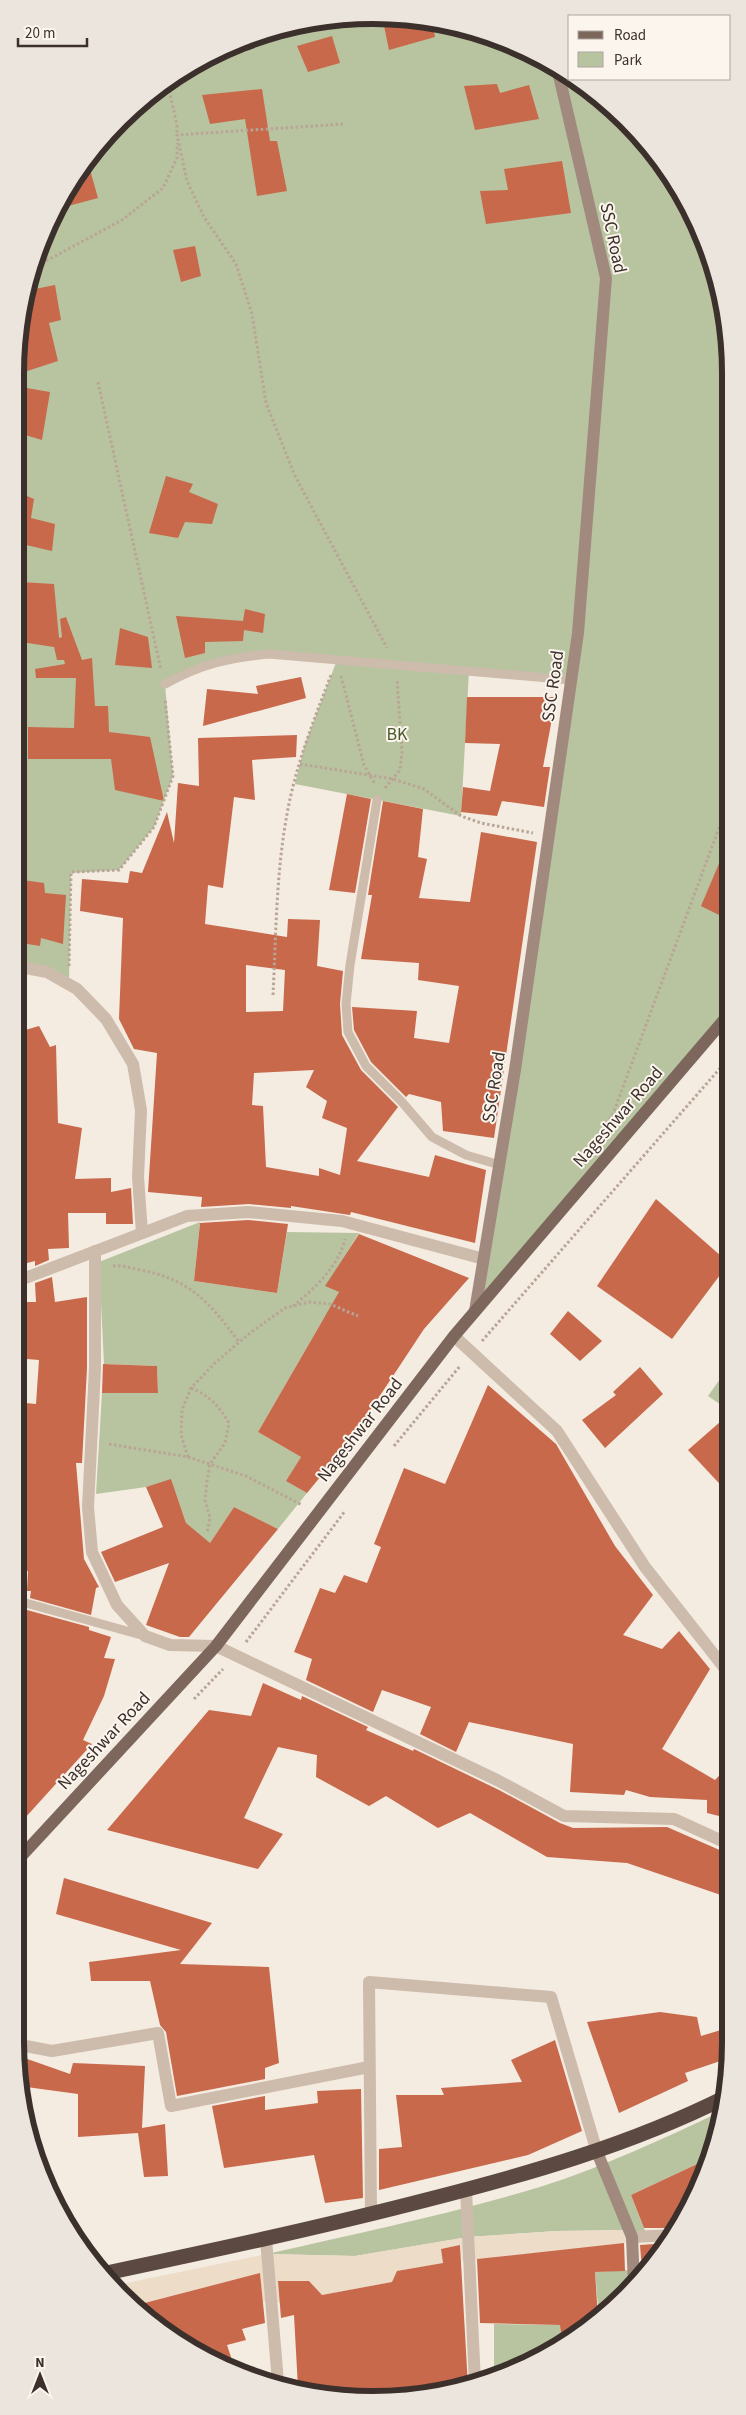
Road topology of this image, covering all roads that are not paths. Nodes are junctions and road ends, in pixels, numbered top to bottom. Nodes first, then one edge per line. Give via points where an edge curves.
1 (560, 78) edge
2 (571, 680) junction
3 (164, 684) road end
4 (377, 800) road end
5 (24, 968) edge
6 (722, 1022) edge
7 (500, 1164) junction
8 (142, 1234) junction
9 (95, 1251) junction
10 (484, 1259) junction
11 (24, 1279) edge
12 (475, 1311) junction
13 (454, 1336) junction
14 (24, 1602) edge
15 (145, 1636) junction
16 (216, 1646) junction
17 (722, 1665) edge
18 (722, 1841) edge
19 (24, 1853) edge
20 (24, 2046) edge
21 (370, 2067) junction
22 (717, 2102) edge
23 (597, 2152) junction
24 (466, 2190) junction
25 (370, 2214) junction
26 (663, 2236) edge
27 (632, 2237) junction
28 (266, 2239) junction
29 (110, 2272) edge
30 (634, 2275) edge
31 (475, 2376) edge
32 (278, 2378) edge

1 - 2 street, SSC Road via 606,278 578,633
2 - 3 lane via 269,654 235,657 194,668
2 - 7 street, SSC Road
4 - 7 lane via 350,965 346,1004 348,1032 366,1066 432,1137 466,1155
5 - 8 street via 46,972 77,989 106,1019 133,1064 141,1110 138,1177
6 - 12 main road, Nageshwar Road
7 - 10 street, SSC Road
8 - 9 street
8 - 10 street via 187,1216 248,1212 342,1221
9 - 11 street
9 - 15 street via 95,1368 88,1507 92,1552 117,1606
10 - 12 street, SSC Road
12 - 13 main road, Nageshwar Road
13 - 16 main road, Nageshwar Road
13 - 17 street via 557,1431 645,1567
14 - 15 lane
15 - 16 street via 170,1645
16 - 18 street via 497,1780 564,1816 674,1819
16 - 19 main road, Nageshwar Road
20 - 21 street via 52,2051 158,2033 171,2106
21 - 23 street via 370,1982 551,1997
21 - 25 street
22 - 23 highway
23 - 24 highway
23 - 27 street
24 - 25 highway
24 - 31 street
25 - 28 highway
26 - 27 street
27 - 30 street
28 - 29 highway
28 - 32 street

